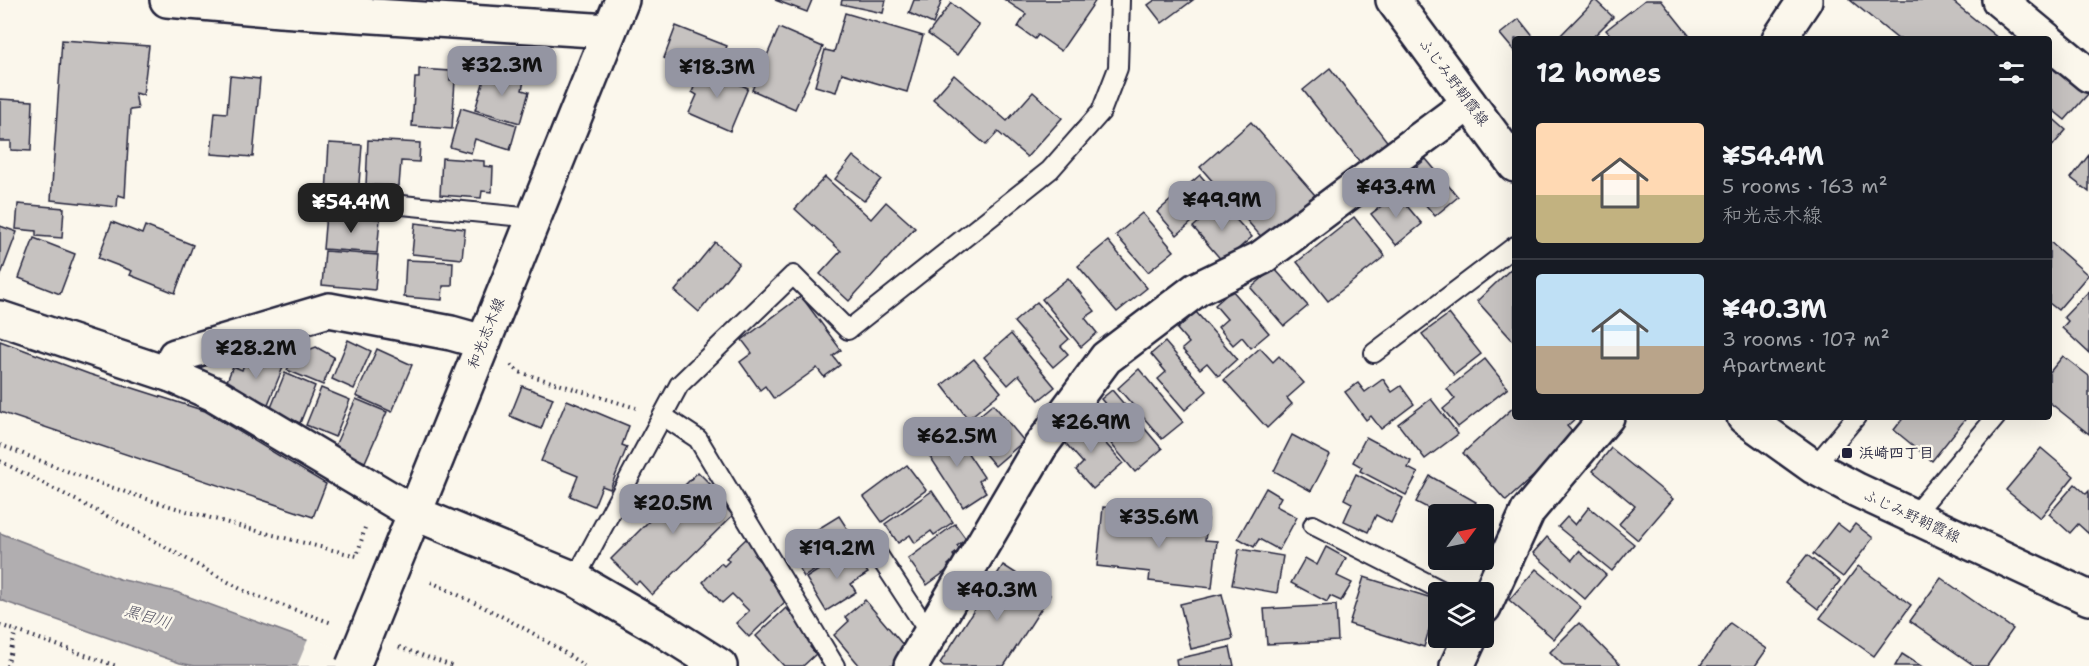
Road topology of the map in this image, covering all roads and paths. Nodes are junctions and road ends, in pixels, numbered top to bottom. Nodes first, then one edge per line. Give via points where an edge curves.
1 (167, 0) edge
2 (622, 0) edge
3 (1120, 0) edge
4 (1393, 0) edge
5 (1805, 0) edge
6 (1999, 0) edge
7 (282, 5) edge
8 (609, 31) junction
9 (1781, 36) edge
10 (2042, 36) edge
11 (2052, 44) edge
12 (2089, 75) edge
13 (1469, 103) junction
14 (1512, 161) edge
15 (382, 204) dead end
16 (533, 218) junction
17 (1512, 248) edge
18 (0, 318) edge
19 (483, 342) junction
20 (1374, 353) dead end
21 (519, 372) dead end
22 (171, 375) junction
23 (663, 416) junction
24 (1604, 420) edge
25 (1748, 420) edge
26 (1853, 420) edge
27 (1993, 420) edge
28 (0, 445) edge
29 (0, 461) edge
30 (1814, 467) junction
31 (414, 513) junction
32 (1913, 516) junction
33 (368, 519) dead end
34 (1313, 525) dead end
35 (875, 550) dead end
36 (575, 579) junction
37 (431, 582) dead end
38 (1428, 583) edge
39 (1494, 585) edge
40 (2089, 598) edge
41 (338, 625) dead end
42 (0, 626) edge
43 (16, 631) junction
44 (930, 634) junction
45 (394, 645) dead end
46 (1465, 648) edge
47 (7, 666) edge
48 (116, 666) edge
49 (353, 666) edge
50 (452, 666) edge
51 (584, 666) edge
52 (720, 666) edge
53 (835, 666) edge
54 (911, 666) edge
55 (1456, 666) edge

1 - 7 street
2 - 8 street, 和光志木線
3 - 23 lane via 1118,68 1101,112 1050,170 848,330 792,275 679,385
4 - 13 street, ふじみ野朝霞線
5 - 9 street
6 - 10 street
7 - 8 street
8 - 16 street, 和光志木線
11 - 12 street
13 - 14 street, ふじみ野朝霞線
13 - 44 street via 1261,258 1197,289 1106,358 1040,447
15 - 16 lane
16 - 19 street, 和光志木線
17 - 20 lane
18 - 22 street
19 - 22 street via 329,310 175,356
19 - 31 street, 和光志木線
21 - 23 path
22 - 31 street via 216,394
23 - 36 lane
23 - 53 lane via 698,439
24 - 39 street via 1528,511
25 - 30 street, ふじみ野朝霞線
26 - 30 lane
27 - 32 lane
28 - 33 path via 183,510 357,556
29 - 41 path via 248,593
30 - 32 street, ふじみ野朝霞線
31 - 36 street
31 - 49 street, 和光志木線, bridge
32 - 40 street, ふじみ野朝霞線
34 - 38 lane
35 - 44 lane
36 - 52 street
37 - 51 path via 497,614
42 - 43 path
43 - 47 path
43 - 48 path
44 - 54 street
45 - 50 path
46 - 55 street

